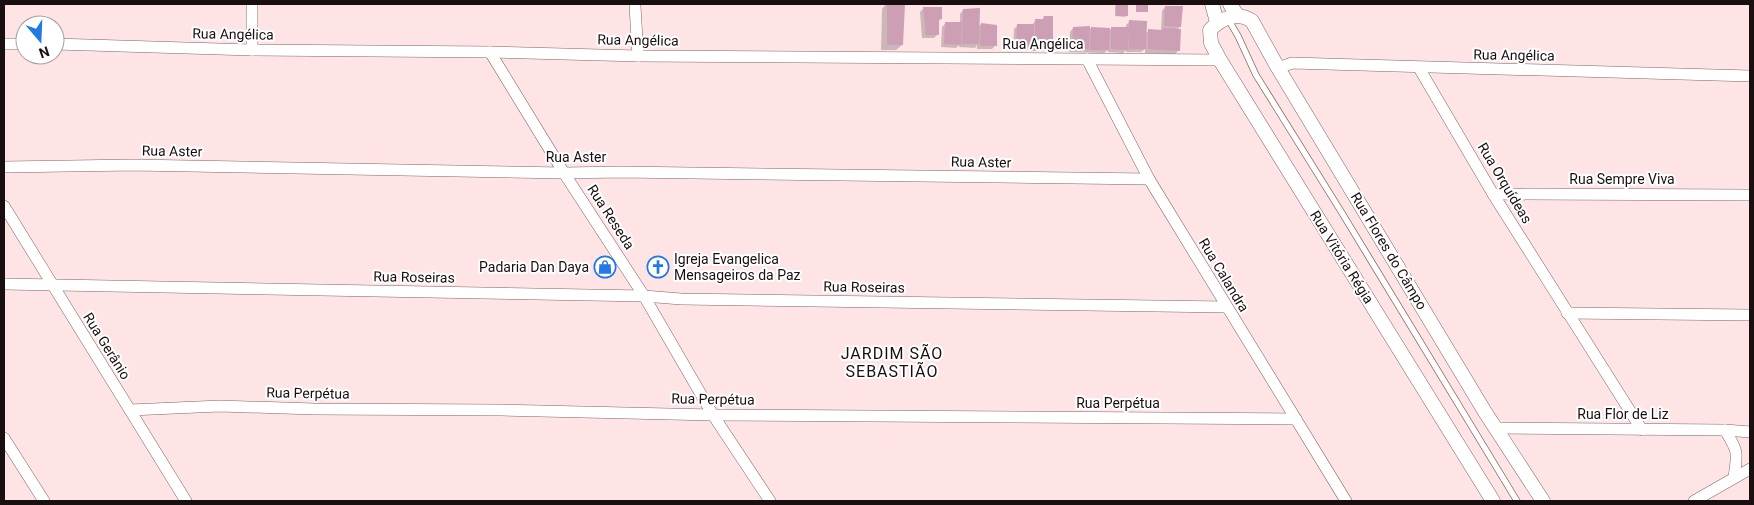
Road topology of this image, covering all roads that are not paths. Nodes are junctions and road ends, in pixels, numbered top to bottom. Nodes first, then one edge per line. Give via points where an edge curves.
1 (252, 4) edge
2 (1212, 4) edge
3 (635, 6) dead end
4 (1228, 15) edge
5 (65, 44) edge
6 (252, 50) junction
7 (490, 52) junction
8 (638, 56) junction
9 (1086, 60) junction
10 (1220, 60) junction
11 (1278, 68) junction
12 (1419, 68) junction
13 (1750, 76) edge
14 (4, 166) edge
15 (564, 173) junction
16 (1149, 180) junction
17 (1493, 194) junction
18 (1750, 195) edge
19 (4, 206) edge
20 (4, 284) edge
21 (51, 285) junction
22 (644, 296) junction
23 (1226, 307) junction
24 (1567, 313) junction
25 (1750, 315) edge
26 (130, 410) junction
27 (713, 415) junction
28 (1296, 419) junction
29 (1496, 428) junction
30 (1642, 430) junction
31 (1725, 430) junction
32 (1750, 432) edge
33 (4, 438) edge
34 (1750, 469) edge
35 (1734, 478) junction
36 (44, 501) edge
37 (186, 501) edge
38 (770, 501) edge
39 (1346, 501) edge
40 (1493, 501) edge
41 (1517, 501) edge
42 (1543, 501) edge
43 (1694, 501) edge

1 - 6 street
2 - 4 street
3 - 8 street
4 - 10 street, Rua Vitória Régia via 1210,30 1211,43
4 - 11 street, Rua Flores do Câmpo via 1252,20
4 - 41 lane via 1256,75
5 - 6 street, Rua Angélica
6 - 7 street, Rua Angélica
7 - 8 street, Rua Angélica
7 - 15 street, Rua Reseda
8 - 9 street, Rua Angélica
9 - 10 street, Rua Angélica
9 - 16 street, Rua Calandra
10 - 40 street, Rua Vitória Régia
11 - 12 street, Rua Angélica via 1292,63
11 - 29 street, Rua Flores do Câmpo
12 - 13 street, Rua Angélica
12 - 17 street, Rua Orquídeas
14 - 15 street, Rua Aster via 134,165
15 - 16 street, Rua Aster
15 - 22 street, Rua Reseda
16 - 23 street, Rua Calandra
17 - 18 street, Rua Sempre Viva
17 - 24 street, Rua Orquídeas
19 - 21 street, Rua Gerânio
20 - 21 street, Rua Roseiras
21 - 22 street, Rua Roseiras
21 - 26 street, Rua Gerânio
22 - 23 street, Rua Roseiras
22 - 27 street, Rua Reseda
23 - 28 street, Rua Calandra
24 - 25 street
24 - 30 street, Rua Orquídeas
26 - 27 street, Rua Perpétua via 220,406
26 - 37 street, Rua Gerânio
27 - 28 street, Rua Perpétua
27 - 38 street, Rua Reseda
28 - 39 street, Rua Calandra
29 - 30 street, Rua Flor de Liz
29 - 42 street, Rua Flores do Câmpo
30 - 31 street, Rua Flor de Liz
31 - 32 street, Rua Flor de Liz
31 - 35 street via 1736,448
33 - 36 street
34 - 35 street
35 - 43 street

